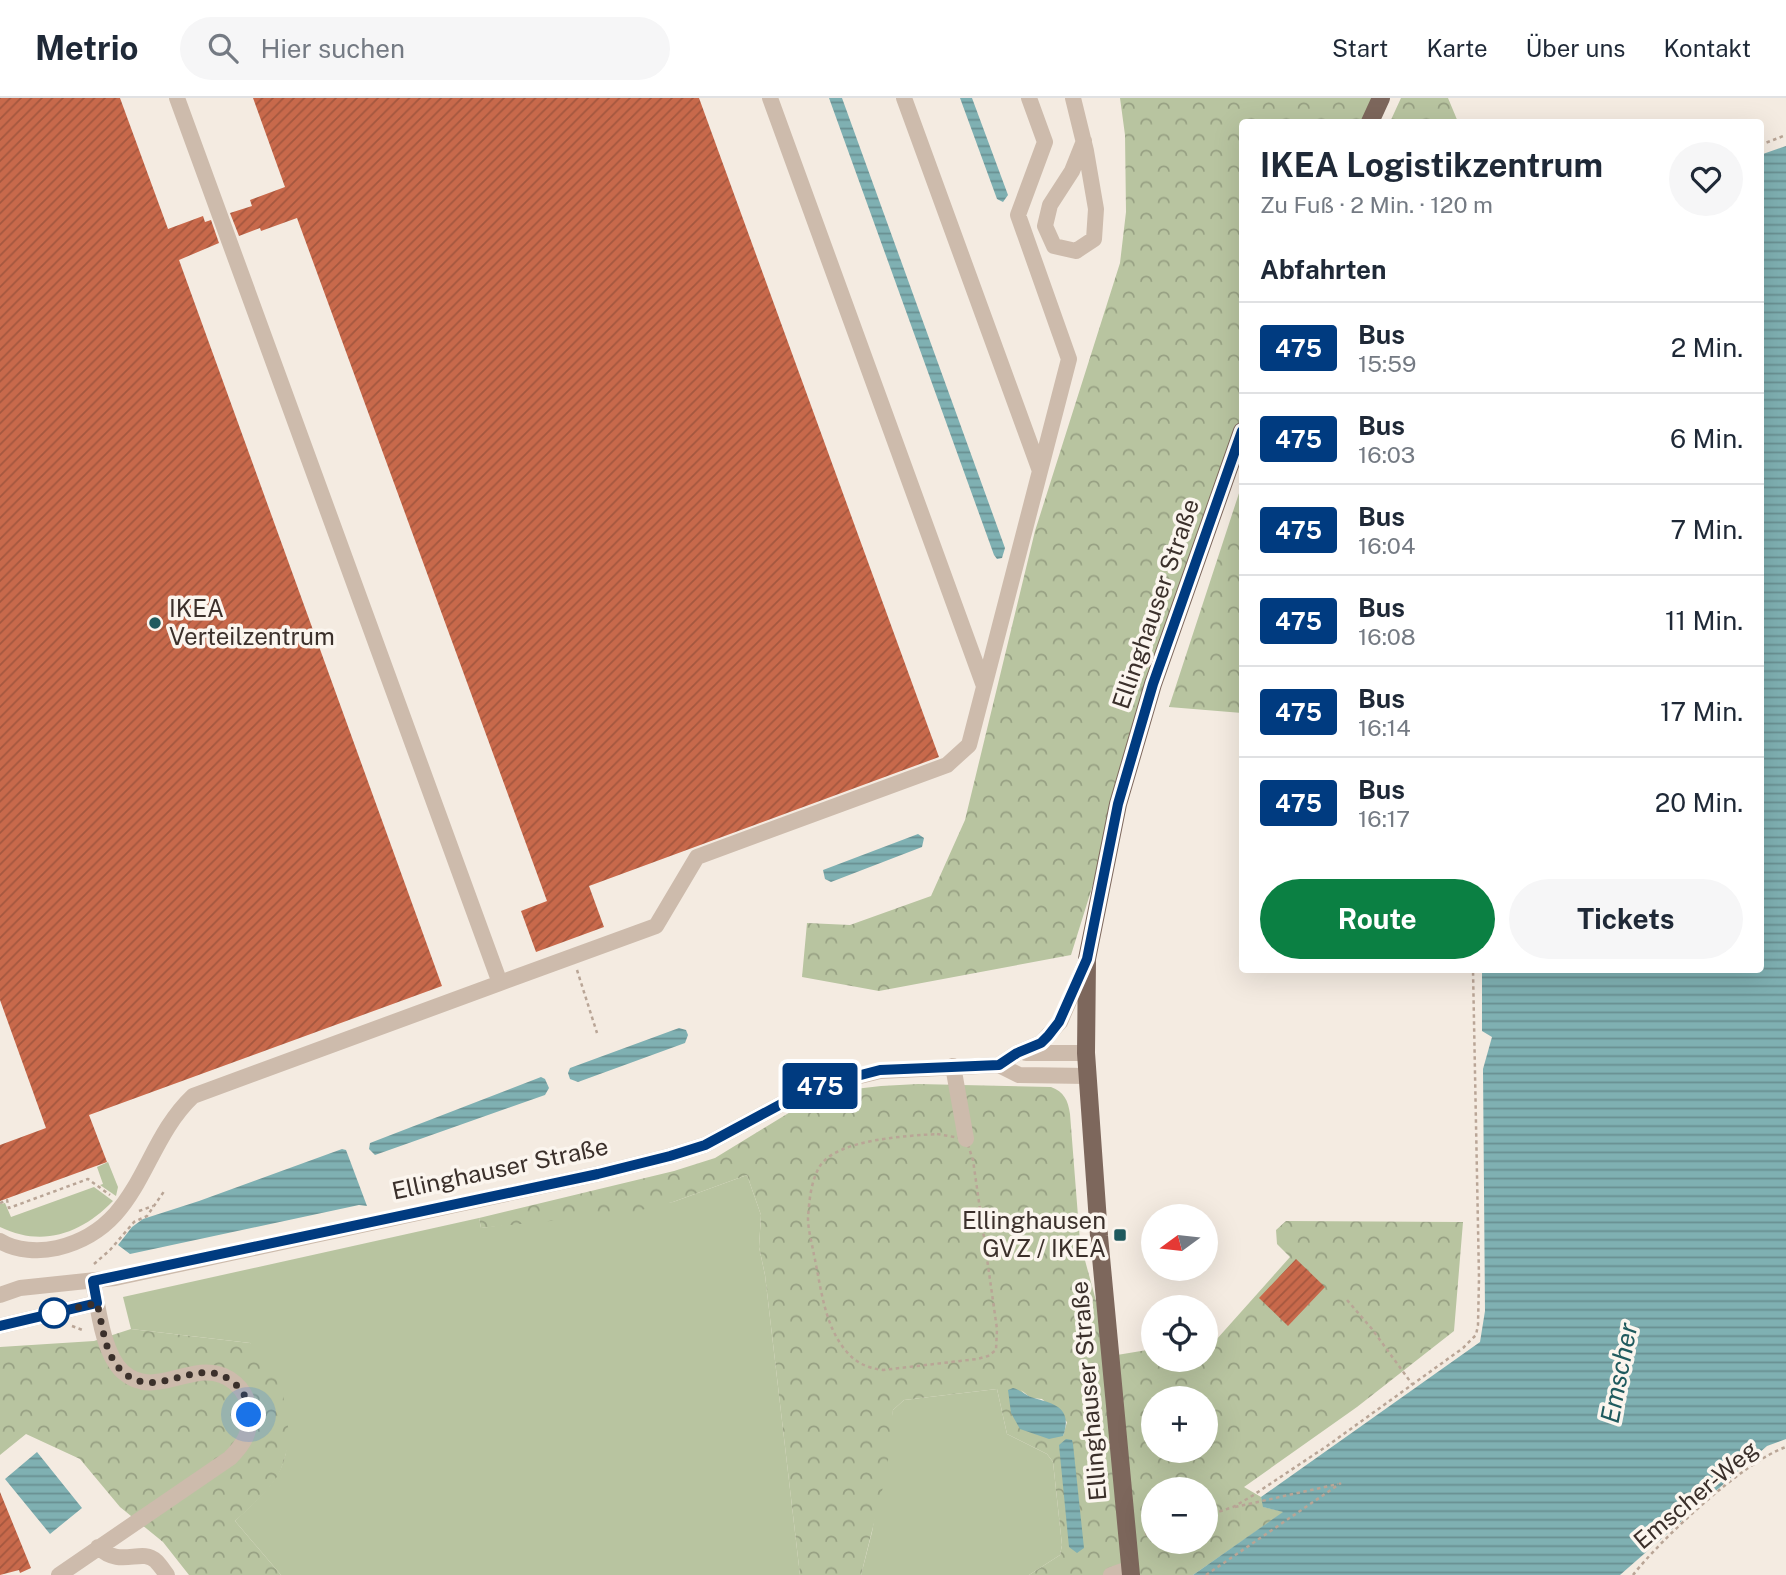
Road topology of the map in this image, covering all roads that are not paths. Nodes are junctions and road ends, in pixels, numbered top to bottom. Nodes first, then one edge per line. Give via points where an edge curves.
1 (177, 98) edge
2 (770, 98) edge
3 (904, 98) edge
4 (1029, 98) edge
5 (1073, 98) edge
6 (1381, 98) edge
7 (1371, 119) edge
8 (1084, 141) junction
9 (1239, 440) edge
10 (1040, 471) junction
11 (984, 685) junction
12 (1087, 959) junction
13 (500, 983) junction
14 (1021, 1053) junction
15 (1086, 1053) junction
16 (999, 1065) junction
17 (953, 1066) junction
18 (1088, 1076) junction
19 (966, 1139) road end
20 (0, 1241) edge
21 (93, 1281) junction
22 (0, 1295) edge
23 (97, 1303) junction
24 (0, 1326) edge
25 (98, 1547) junction
26 (1131, 1571) edge
27 (60, 1575) edge
28 (167, 1575) edge
29 (1111, 1575) edge

1 - 13 street
2 - 11 street
3 - 10 street
4 - 10 street via 1045,142 1018,215 1069,359
5 - 8 street
6 - 7 main road
8 - 8 street via 1096,209 1094,239 1076,251 1054,246 1045,226 1050,205
9 - 12 main road, Ellinghauser Straße via 1153,684 1118,804
10 - 11 street
11 - 13 street via 969,745 947,765 697,857 656,926
12 - 14 street, Ellinghauser Straße via 1059,1022 1041,1043
12 - 15 main road, Ellinghauser Straße
13 - 20 street via 193,1096 176,1112 110,1222 68,1245 48,1250 27,1250
14 - 15 street, Ellinghauser Straße
14 - 16 street, Ellinghauser Straße
15 - 18 main road, Ellinghauser Straße
16 - 17 street, Ellinghauser Straße
16 - 18 street, Ellinghauser Straße via 1019,1074
17 - 19 street
17 - 21 street, Ellinghauser Straße via 880,1070 811,1088 705,1145 670,1156
18 - 26 main road, Ellinghauser Straße
21 - 22 street, Ellinghauser Straße via 20,1288
21 - 23 street
23 - 24 street
23 - 25 street via 110,1355 123,1372 140,1382 207,1371 222,1373 243,1391 249,1415 244,1444 230,1458
25 - 27 street
25 - 28 street via 117,1558 148,1556
26 - 29 street

